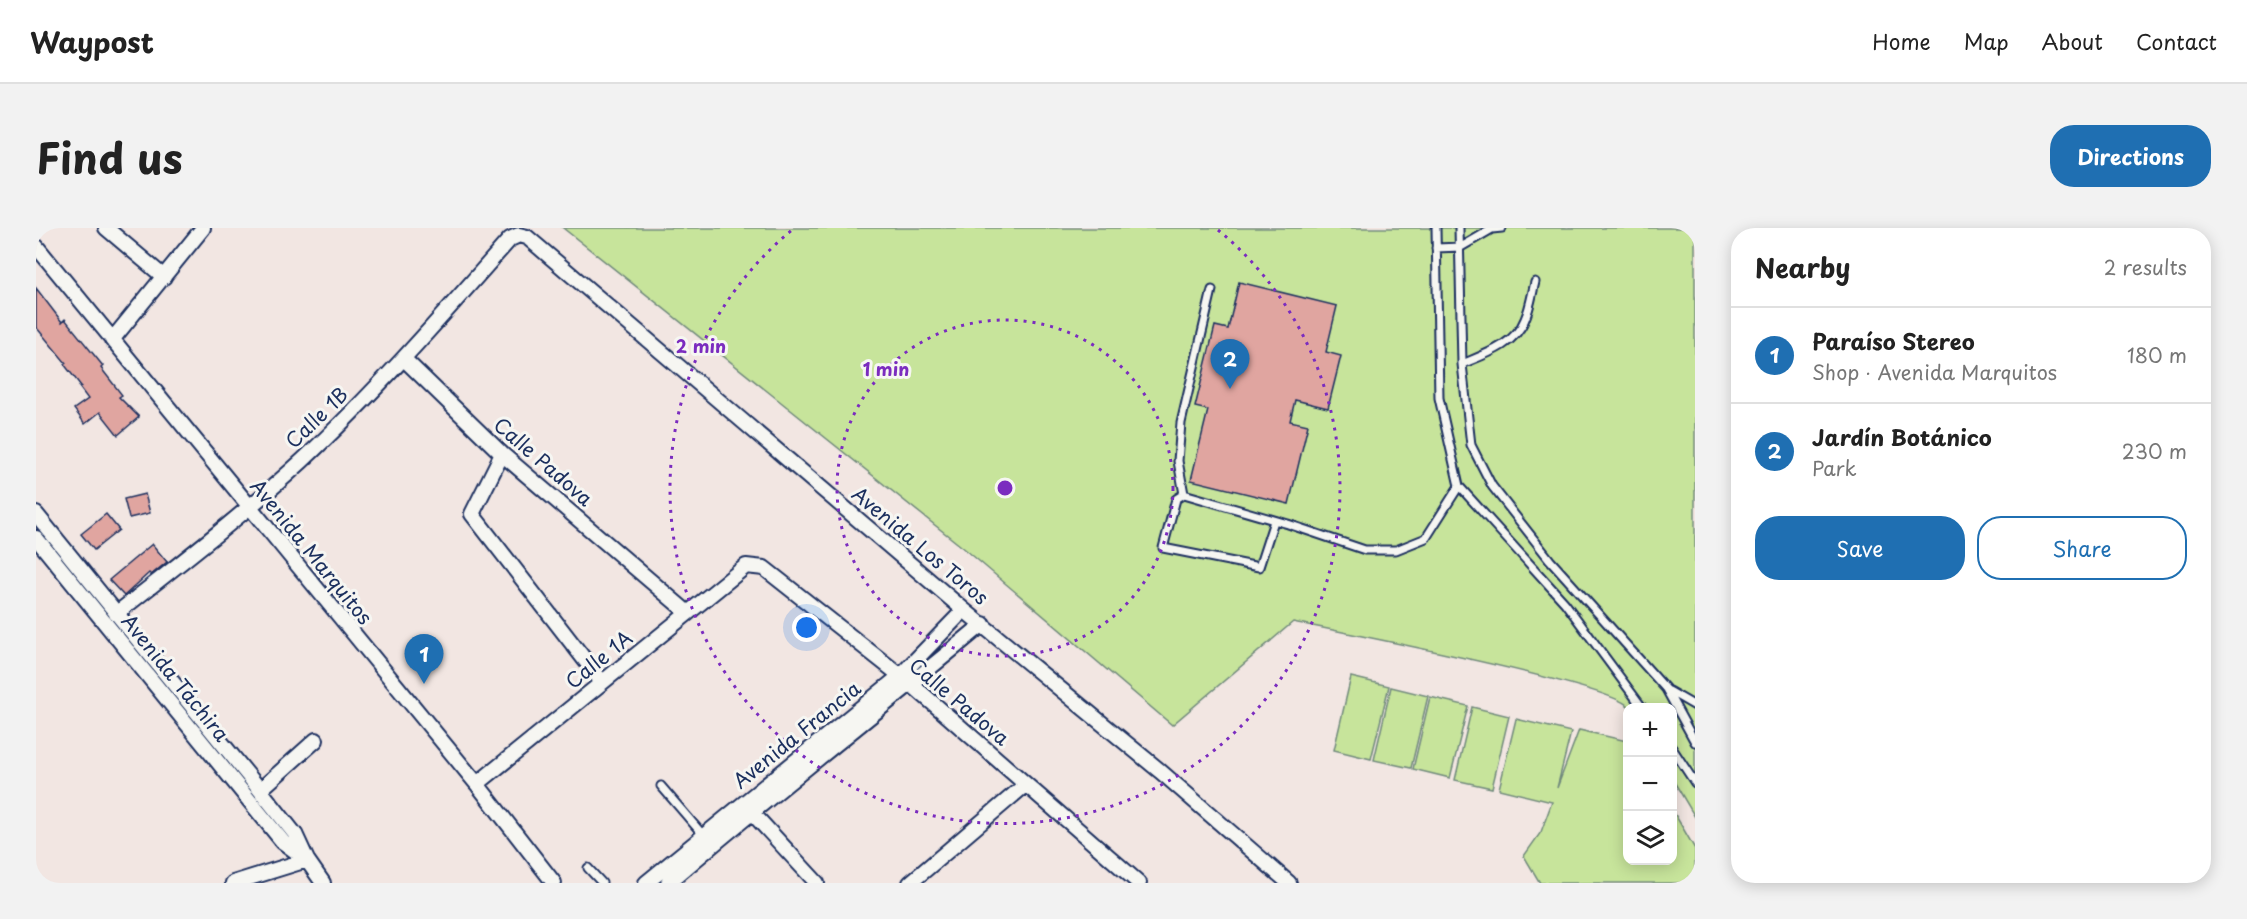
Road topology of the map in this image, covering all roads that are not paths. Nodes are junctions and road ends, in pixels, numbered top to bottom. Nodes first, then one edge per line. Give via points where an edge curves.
1 (106, 228) edge
2 (203, 228) edge
3 (1436, 228) edge
4 (1459, 228) edge
5 (1502, 228) edge
6 (1491, 229) edge
7 (527, 237) joint
8 (36, 246) edge
9 (1461, 247) junction
10 (1436, 248) junction
11 (164, 278) junction
12 (1535, 282) dead end
13 (1212, 290) dead end
14 (112, 340) junction
15 (404, 359) junction
16 (1462, 364) junction
17 (502, 454) junction
18 (1459, 486) junction
19 (1184, 494) junction
20 (249, 508) junction
21 (36, 514) edge
22 (1274, 521) junction
23 (36, 538) edge
24 (746, 566) joint
25 (964, 610) junction
26 (688, 613) junction
27 (116, 614) junction
28 (983, 624) junction
29 (905, 680) junction
30 (602, 682) junction
31 (1666, 689) junction
32 (1638, 703) edge
33 (1695, 706) edge
34 (316, 740) dead end
35 (1695, 742) edge
36 (1677, 756) edge
37 (1695, 783) edge
38 (477, 784) junction
39 (1025, 785) junction
40 (661, 786) dead end
41 (260, 790) junction
42 (747, 808) junction
43 (704, 836) junction
44 (289, 838) junction
45 (307, 860) junction
46 (588, 868) dead end
47 (233, 883) edge
48 (323, 883) edge
49 (554, 883) edge
50 (603, 883) edge
51 (646, 883) edge
52 (668, 883) edge
53 (817, 883) edge
54 (910, 883) edge
55 (1138, 883) edge
56 (1289, 883) edge

1 - 11 street
2 - 11 street
3 - 10 lane
4 - 9 lane
5 - 6 lane
6 - 9 lane
7 - 15 street, Calle 1B via 510,239
7 - 25 street, Avenida Los Toros
8 - 14 street, Avenida Marquitos
9 - 10 lane
9 - 16 lane
10 - 18 lane via 1439,398
11 - 14 street
12 - 16 lane via 1525,320 1512,338
13 - 19 lane via 1181,423 1178,461
14 - 20 street, Avenida Marquitos
15 - 17 street, Calle Padova
15 - 20 street, Calle 1B
16 - 31 lane via 1472,445 1492,486 1550,560
17 - 26 street, Calle Padova
17 - 30 street via 471,514
18 - 22 lane via 1426,538 1396,550 1365,550
18 - 32 lane via 1564,603
19 - 22 lane
19 - 22 lane via 1176,499 1163,548 1259,567
20 - 27 street, Calle 1B
20 - 38 street, Avenida Marquitos
21 - 27 street
23 - 44 street, Avenida Táchira
24 - 26 street, Calle 1A
24 - 29 street, Calle Padova via 764,568
25 - 28 street, Avenida Los Toros
25 - 29 street, Avenida Francia
26 - 30 street, Calle 1A
27 - 41 street
28 - 29 street, Avenida Francia
28 - 56 street, Avenida Los Toros
29 - 39 street, Calle Padova
29 - 42 street, Avenida Francia
30 - 38 street, Calle 1A
31 - 33 lane
31 - 35 lane
34 - 41 street
36 - 37 lane
38 - 49 street, Avenida Marquitos
39 - 54 street
39 - 55 street, Calle Padova
40 - 43 lane
41 - 44 street
42 - 43 street, Avenida Francia
42 - 52 street, Avenida Francia
42 - 53 street
43 - 51 street, Avenida Francia
44 - 45 street
45 - 47 street
45 - 48 street
46 - 50 lane

